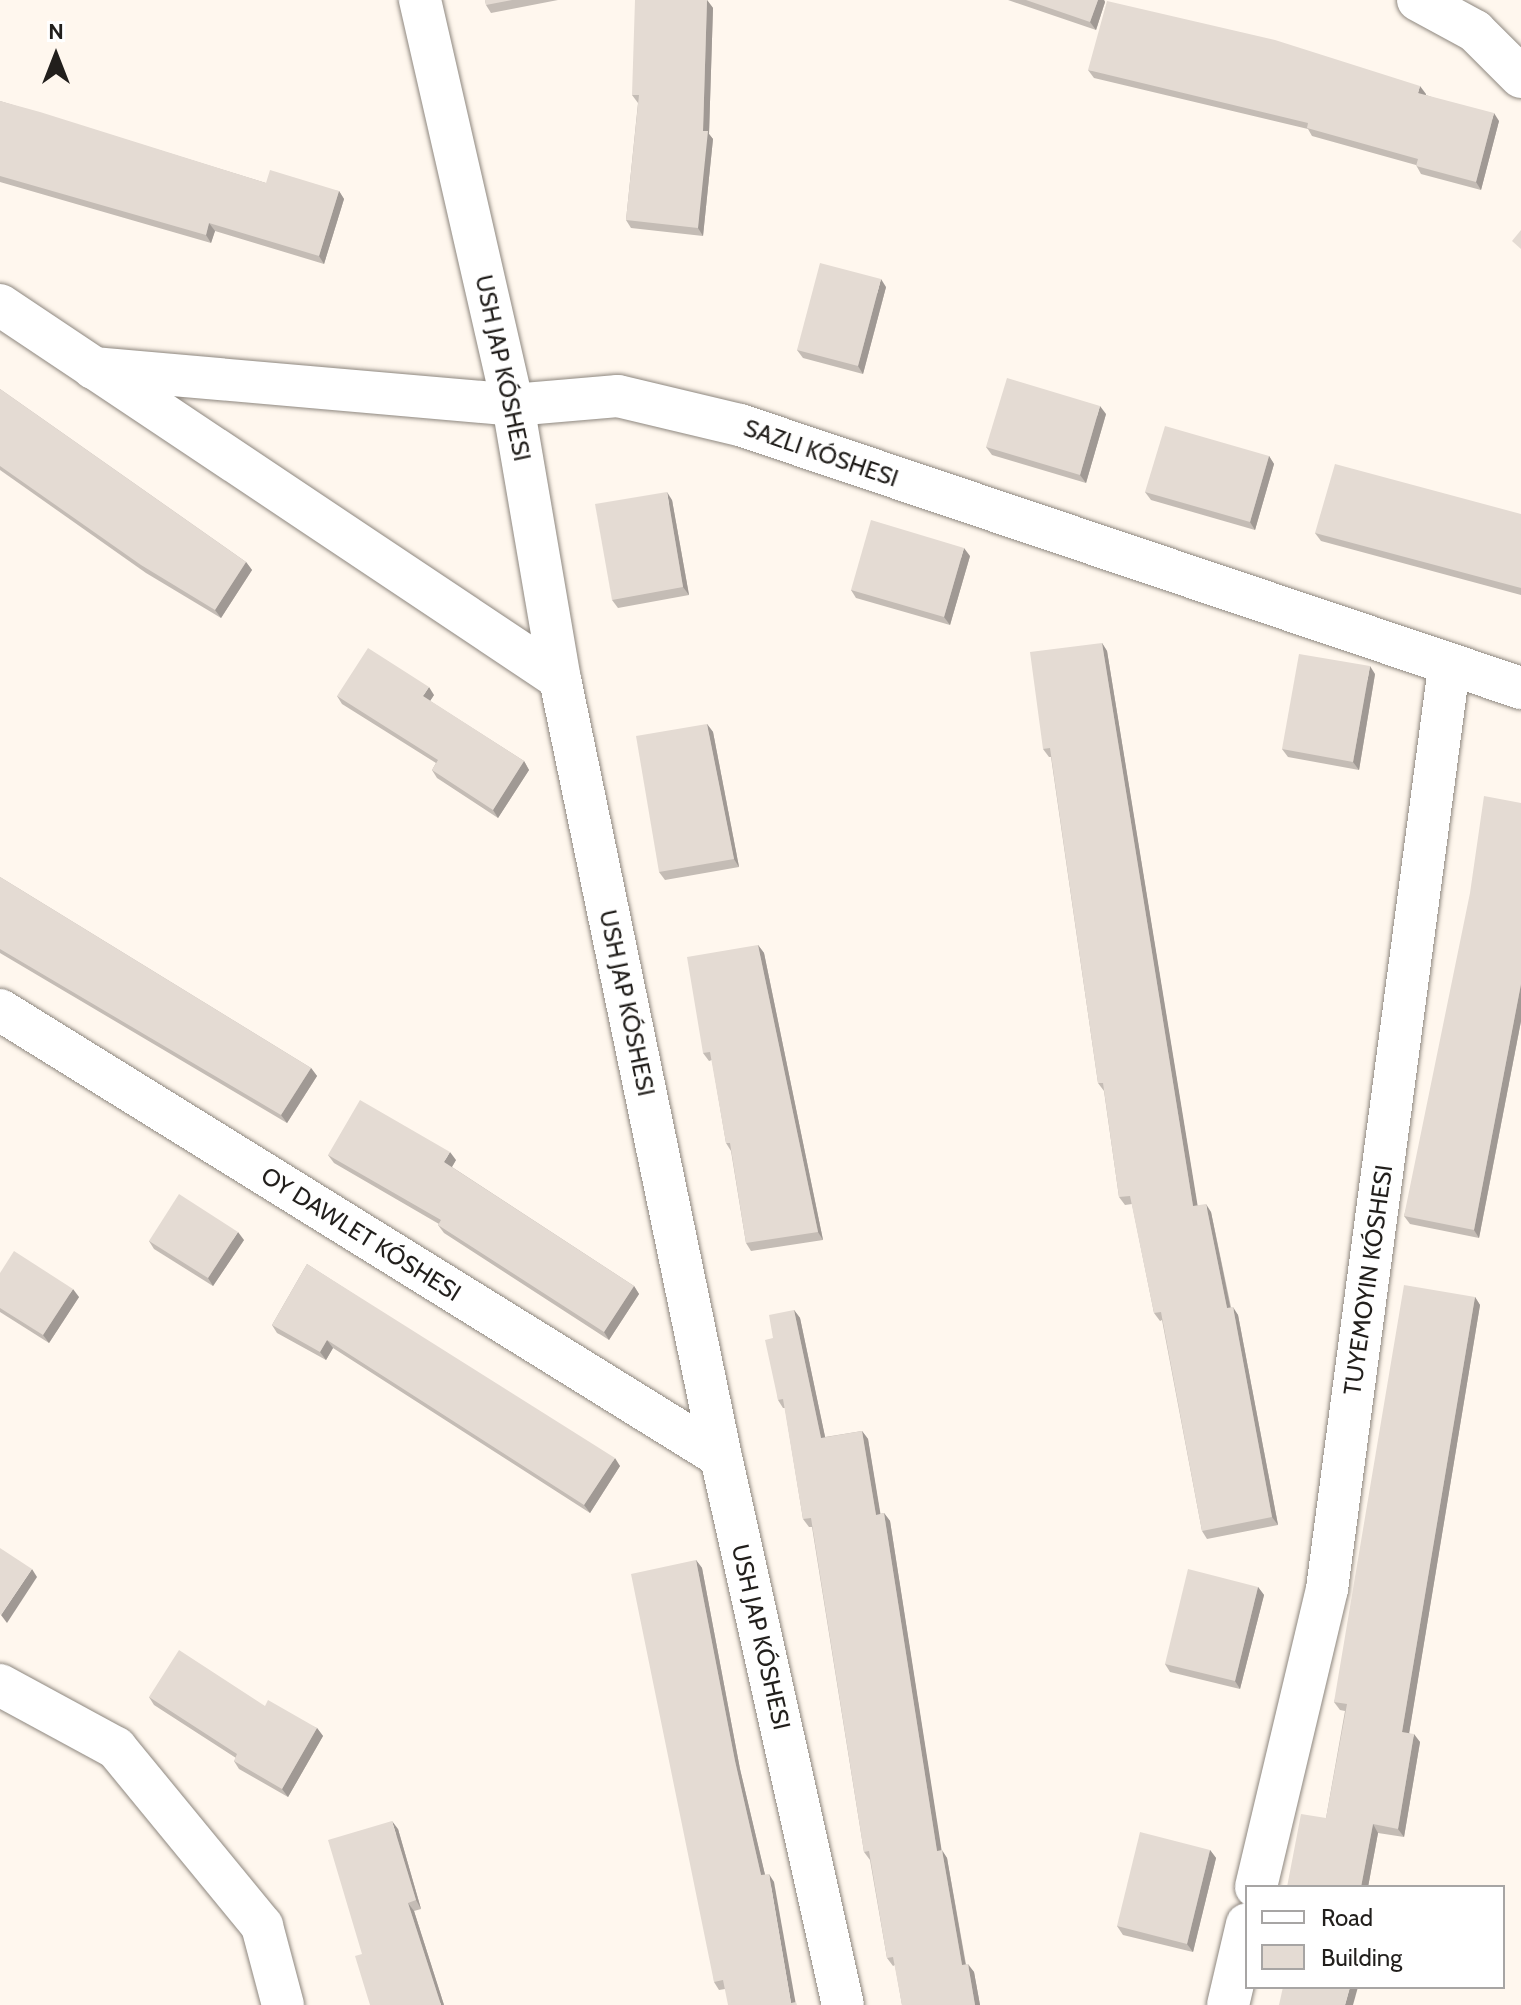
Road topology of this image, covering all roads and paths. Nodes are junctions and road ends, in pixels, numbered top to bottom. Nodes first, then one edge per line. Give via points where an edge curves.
1 (420, 0) edge
2 (1418, 0) edge
3 (1521, 77) edge
4 (0, 305) edge
5 (93, 368) junction
6 (513, 405) junction
7 (1449, 667) junction
8 (560, 679) junction
9 (1521, 688) edge
10 (0, 1010) edge
11 (721, 1457) junction
12 (0, 1685) edge
13 (1256, 1885) edge
14 (1245, 1933) edge
15 (283, 2005) edge
16 (843, 2005) edge
17 (1228, 2005) edge

1 - 6 street, USH JAP KÓSHESI
2 - 3 street via 1475,31
4 - 5 street
5 - 6 street
5 - 8 street
6 - 7 street via 618,396 740,425
6 - 8 street, USH JAP KÓSHESI
7 - 9 street
7 - 13 street via 1327,1589
8 - 11 street, USH JAP KÓSHESI
10 - 11 street, OY DAWLET KÓSHESI
11 - 16 street, USH JAP KÓSHESI
12 - 15 street via 116,1748 262,1926
14 - 17 street

